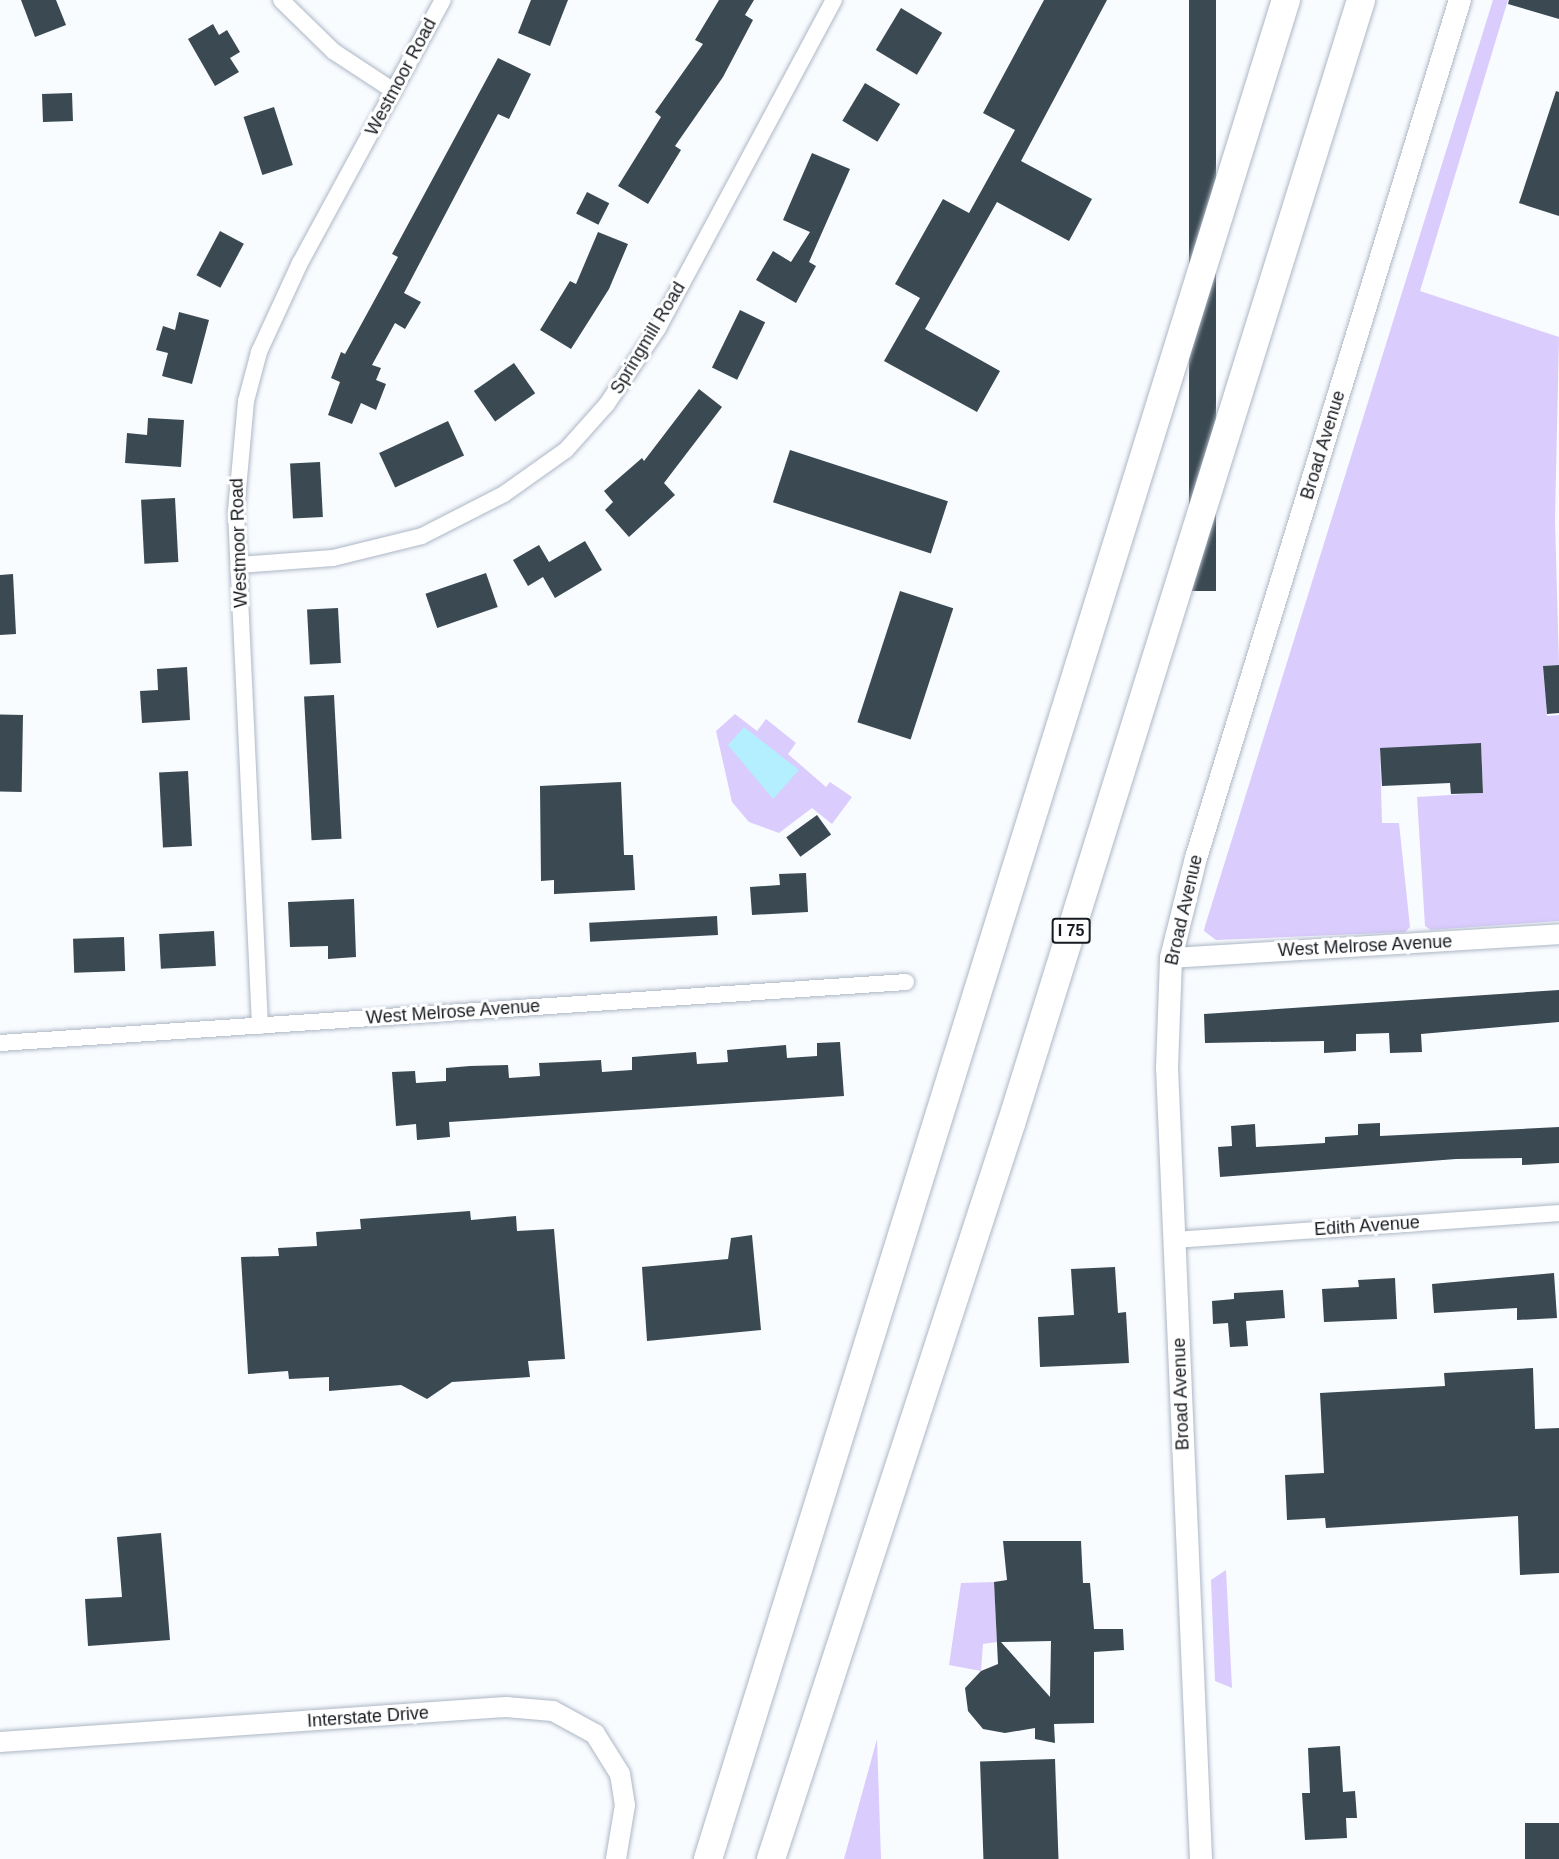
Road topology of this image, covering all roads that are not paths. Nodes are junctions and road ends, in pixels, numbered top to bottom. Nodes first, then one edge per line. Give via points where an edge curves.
1 (281, 0) edge
2 (443, 0) edge
3 (834, 0) edge
4 (1286, 0) edge
5 (1361, 0) edge
6 (1461, 0) edge
7 (394, 91) junction
8 (239, 565) junction
9 (1559, 934) edge
10 (1171, 958) junction
11 (906, 982) dead end
12 (260, 1026) junction
13 (0, 1043) edge
14 (1559, 1213) edge
15 (1175, 1240) junction
16 (0, 1742) edge
17 (616, 1859) edge
18 (708, 1859) edge
19 (771, 1859) edge
20 (1201, 1859) edge

1 - 7 street via 333,51
2 - 7 street, Westmoor Road
3 - 8 street, Springmill Road via 652,338 607,404 566,450 495,500 422,536 333,558
4 - 18 highway
5 - 19 highway, I 75 via 1011,1124
6 - 10 main road, Broad Avenue via 1196,858
7 - 8 street, Westmoor Road via 300,263 259,352 246,400 236,484
8 - 12 street, Westmoor Road
9 - 10 street, West Melrose Avenue
10 - 15 main road, Broad Avenue via 1167,1068
11 - 12 street, West Melrose Avenue
12 - 13 street, West Melrose Avenue
14 - 15 street, Edith Avenue
15 - 20 main road, Broad Avenue
16 - 17 street, Interstate Drive via 506,1707 553,1711 595,1734 617,1767 625,1805

